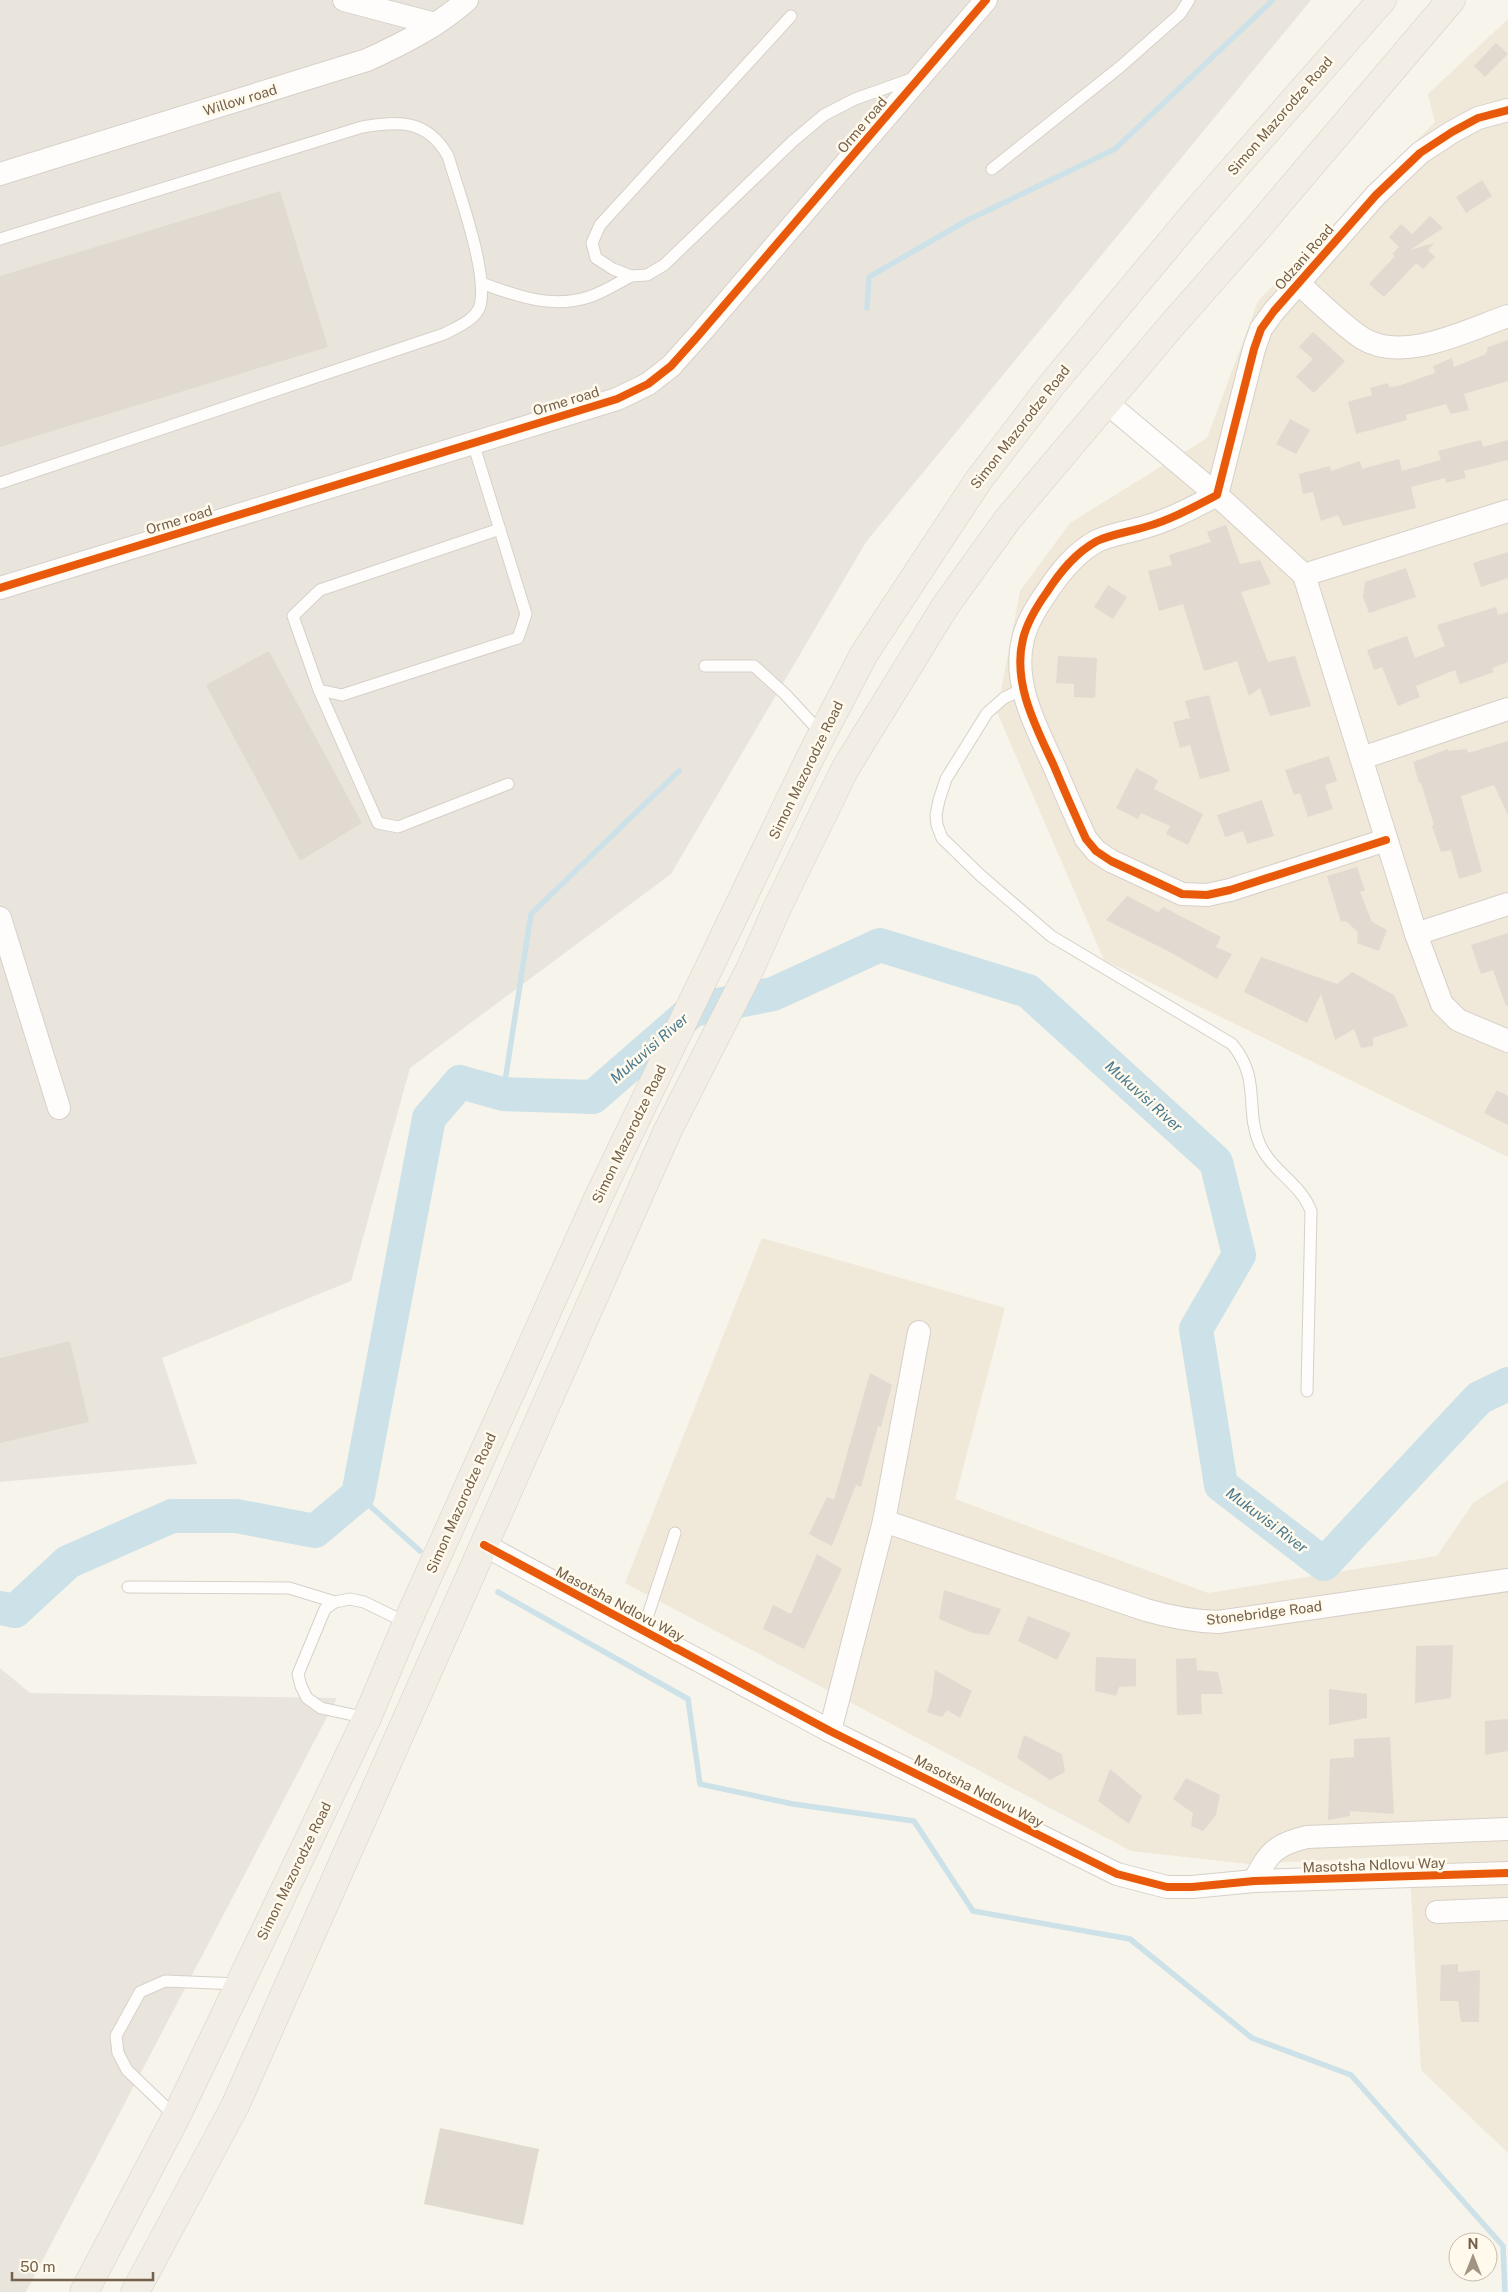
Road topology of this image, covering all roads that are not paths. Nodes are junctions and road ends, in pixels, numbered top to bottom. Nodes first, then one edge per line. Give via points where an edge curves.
1 (344, 0) edge
2 (468, 0) edge
3 (986, 0) edge
4 (1189, 0) edge
5 (1382, 0) edge
6 (1451, 0) edge
7 (791, 16) dead end
8 (435, 24) junction
9 (921, 75) junction
10 (1508, 110) edge
11 (992, 169) dead end
12 (0, 174) edge
13 (0, 240) edge
14 (631, 276) junction
15 (481, 283) junction
16 (1298, 283) junction
17 (1508, 316) edge
18 (1107, 403) junction
19 (473, 443) junction
20 (0, 483) edge
21 (1217, 495) junction
22 (1508, 511) edge
23 (500, 528) junction
24 (1304, 575) junction
25 (0, 588) edge
26 (705, 666) dead end
27 (1024, 689) junction
28 (320, 690) junction
29 (1508, 709) edge
30 (822, 734) junction
31 (1362, 758) junction
32 (508, 784) dead end
33 (1386, 840) junction
34 (1508, 904) edge
35 (0, 918) edge
36 (1416, 934) junction
37 (1508, 1041) edge
38 (59, 1108) dead end
39 (919, 1332) dead end
40 (1307, 1391) dead end
41 (884, 1521) junction
42 (675, 1533) dead end
43 (484, 1544) junction
44 (1508, 1580) edge
45 (128, 1587) dead end
46 (335, 1602) junction
47 (407, 1624) junction
48 (642, 1630) junction
49 (367, 1718) junction
50 (830, 1731) junction
51 (1508, 1828) edge
52 (1508, 1873) edge
53 (1254, 1881) junction
54 (1508, 1909) edge
55 (1437, 1912) dead end
56 (240, 1984) junction
57 (176, 2117) junction
58 (84, 2292) edge
59 (135, 2292) edge

1 - 8 street
2 - 8 street, Willow road
3 - 9 street, Orme road
4 - 11 lane via 1180,14 1128,60
5 - 30 highway, Simon Mazorodze Road via 1200,207 1050,387 978,481 864,654
6 - 18 highway
7 - 14 lane via 600,225 592,243 596,258 612,270
8 - 12 street, Willow road via 366,60
9 - 14 lane via 856,99 824,115 664,265 647,275
9 - 19 street, Orme road via 671,366 648,384 617,398
10 - 16 street, Odzani Road via 1478,118 1420,153 1376,195
13 - 15 lane via 362,127 412,124 440,142 448,156 475,246
14 - 15 lane via 590,297 555,303 523,298
15 - 20 lane via 480,308 468,321 444,334
16 - 17 street via 1362,338 1379,345 1403,348 1431,343
16 - 21 street, Odzani Road via 1261,329
18 - 21 street
18 - 43 highway via 1008,520 946,605 845,769 751,968 668,1130
19 - 23 lane
19 - 25 street, Orme road
21 - 24 street
21 - 27 street via 1176,516 1116,534 1080,552 1059,574 1029,621 1022,640
22 - 24 street
23 - 28 lane via 320,590 293,616
23 - 28 lane via 526,614 518,638 342,695
24 - 31 street
26 - 30 lane via 754,666
27 - 33 street via 1030,713 1086,839 1111,861 1182,894 1207,895 1230,890
27 - 40 lane via 1004,698 987,713 946,779 936,815 942,838 1051,936 1232,1044 1241,1054 1249,1076 1260,1144 1302,1193 1311,1212
28 - 32 lane via 378,823 398,827
29 - 31 street
30 - 47 highway, Simon Mazorodze Road via 598,1198
31 - 33 street
33 - 36 street
34 - 36 street
35 - 38 street
36 - 37 street via 1442,1004 1458,1020
39 - 41 street
41 - 44 street, Stonebridge Road via 1162,1615 1193,1621 1218,1622
41 - 50 street
42 - 48 lane
43 - 48 street, Masotsha Ndlovu Way
43 - 59 highway via 235,2106
45 - 46 lane via 289,1588
46 - 47 lane via 350,1599 364,1602
46 - 49 lane via 325,1609 298,1674 301,1686 307,1698 321,1708
47 - 49 highway, Simon Mazorodze Road
48 - 50 street, Masotsha Ndlovu Way
49 - 56 highway, Simon Mazorodze Road
50 - 53 street, Masotsha Ndlovu Way via 1117,1874 1166,1887
51 - 53 street via 1307,1837 1287,1842 1273,1851
52 - 53 street, Masotsha Ndlovu Way
54 - 55 street
56 - 57 highway, Simon Mazorodze Road
56 - 57 lane via 165,1981 140,1992 116,2036 118,2053 127,2070
57 - 58 highway, Simon Mazorodze Road

